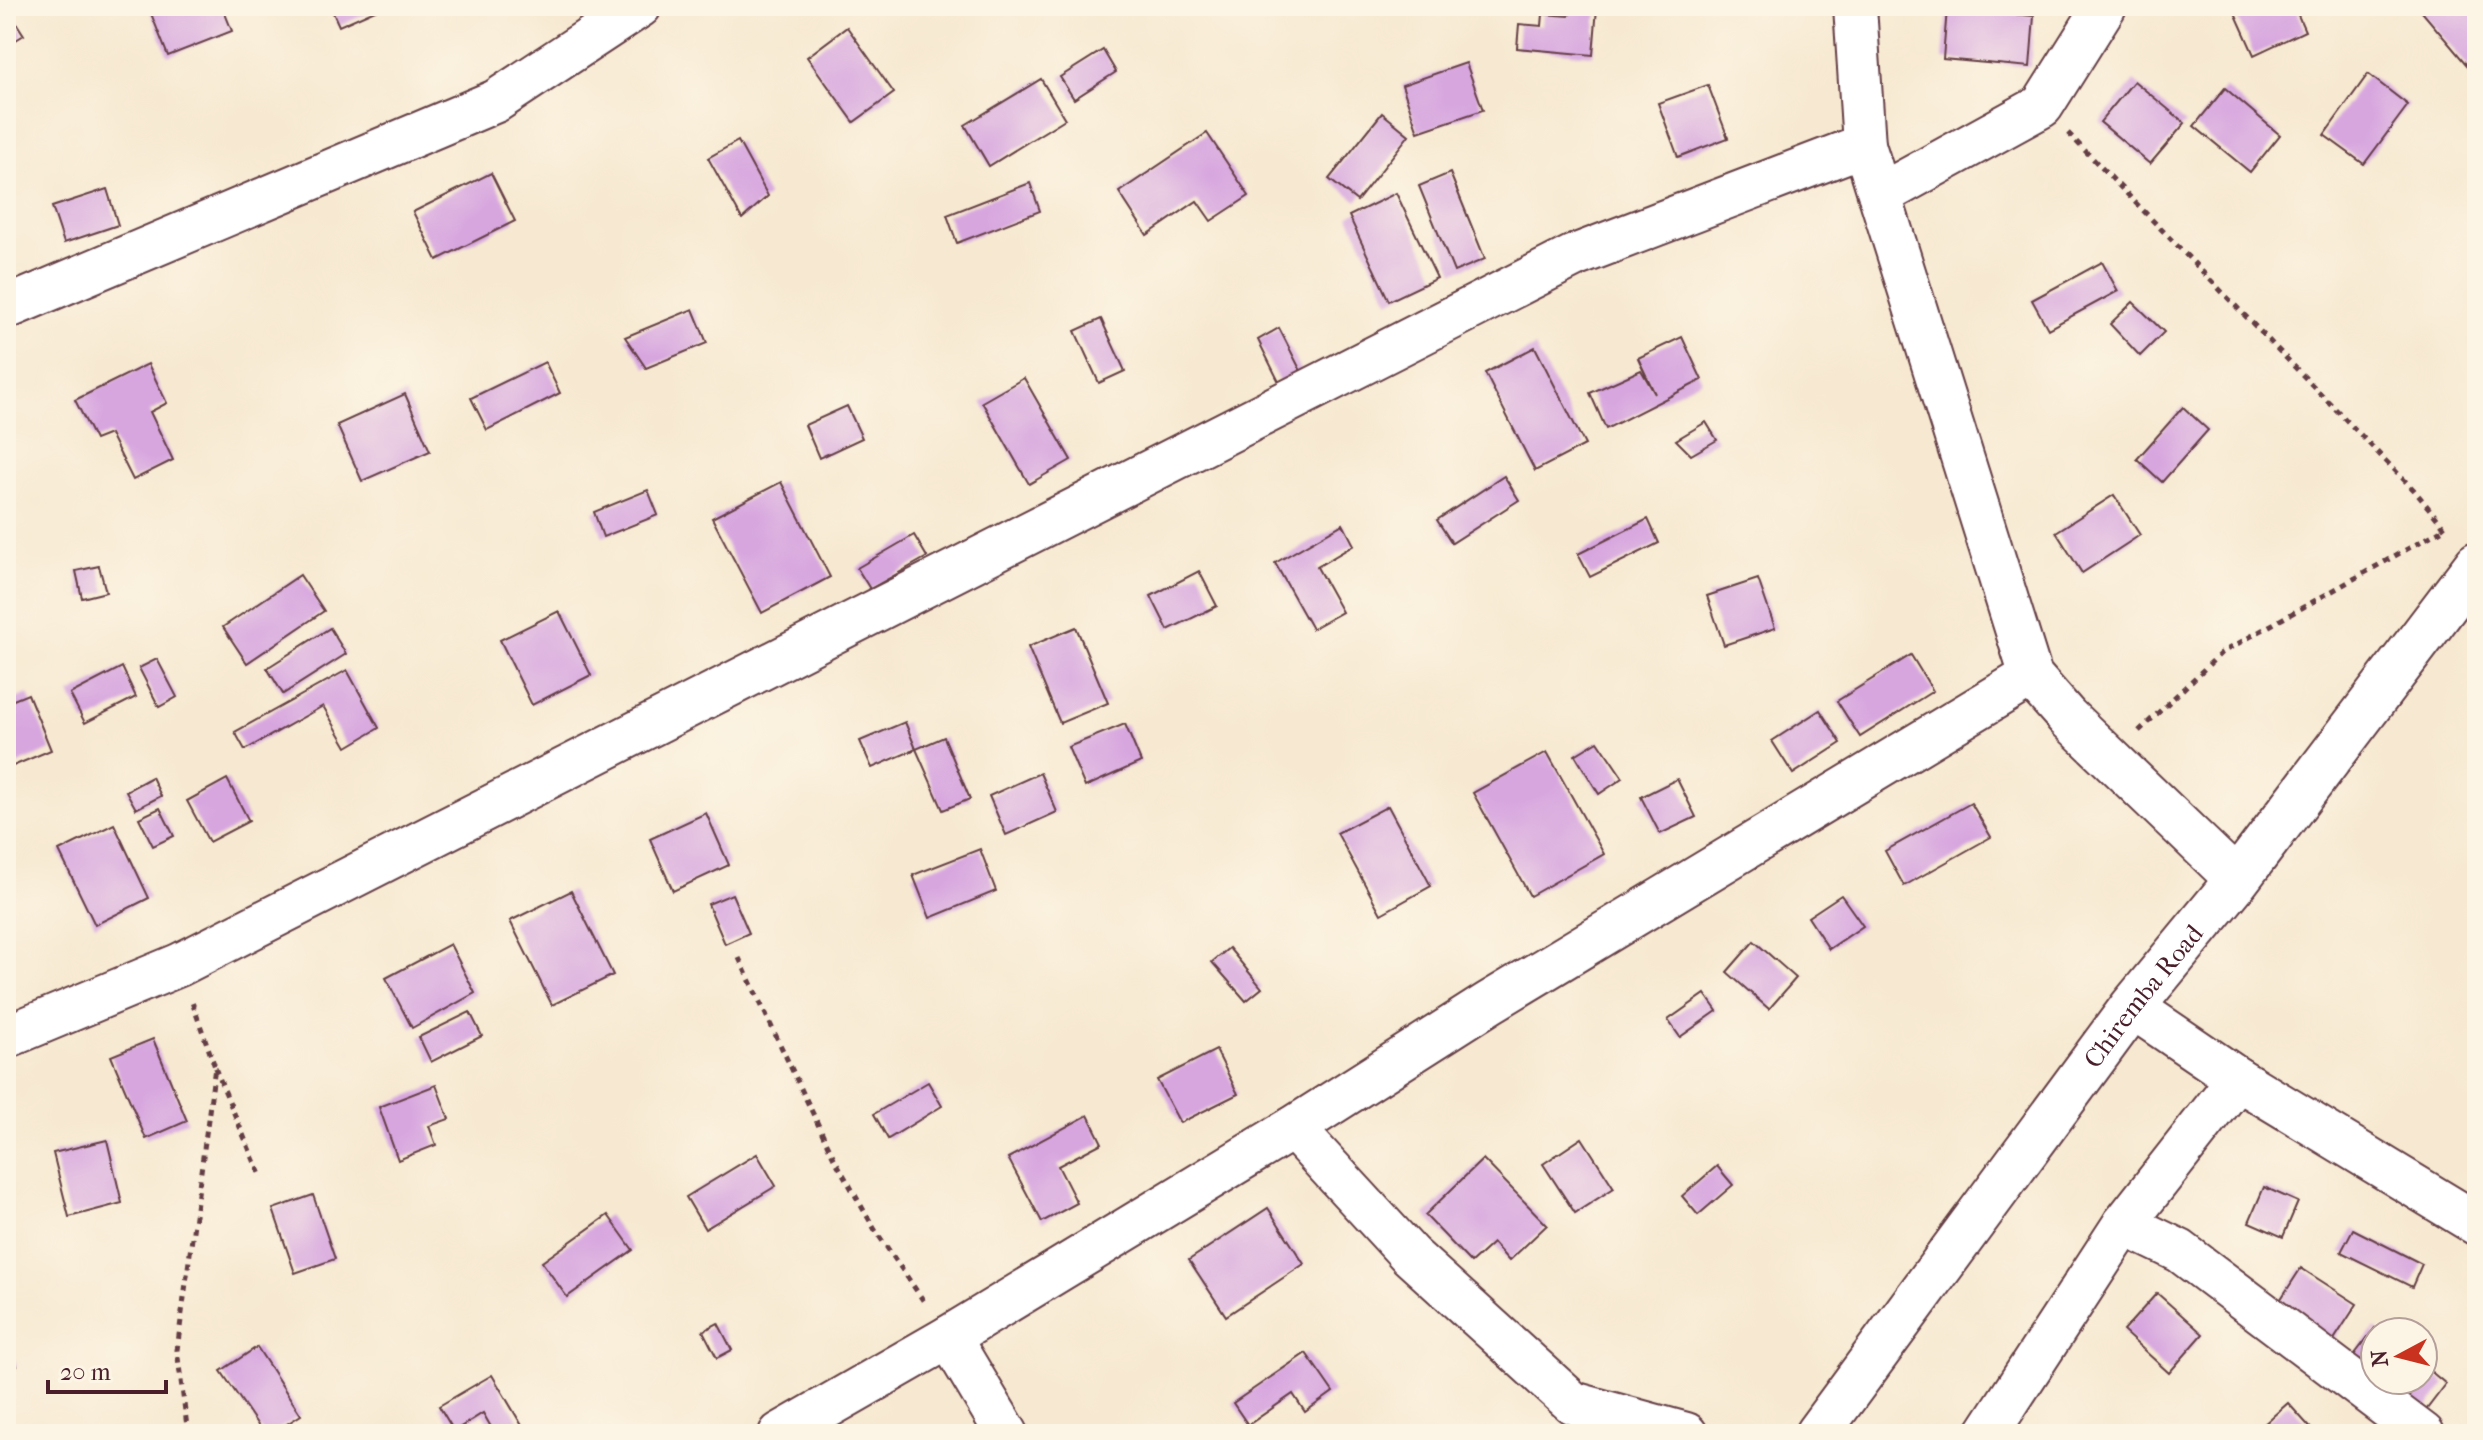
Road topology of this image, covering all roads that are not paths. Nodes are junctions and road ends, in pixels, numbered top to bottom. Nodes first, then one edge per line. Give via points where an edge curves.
1 (640, 6) edge
2 (1855, 6) edge
3 (2105, 6) edge
4 (1864, 145) junction
5 (1880, 195) junction
6 (6, 308) edge
7 (2466, 548) edge
8 (2031, 676) junction
9 (2237, 880) junction
10 (2132, 1007) junction
11 (6, 1037) edge
12 (2238, 1079) junction
13 (1293, 1128) junction
14 (2124, 1224) junction
15 (2477, 1224) edge
16 (949, 1337) junction
17 (780, 1434) edge
18 (1007, 1434) edge
19 (1686, 1434) edge
20 (1817, 1434) edge
21 (1987, 1434) edge
22 (2423, 1434) edge

1 - 6 street via 496,101
2 - 4 street
3 - 5 street via 2042,106
4 - 5 street
4 - 11 street via 1574,256 179,965
5 - 8 street
7 - 9 main road, Chiremba Road
8 - 9 street via 2109,759
8 - 13 street via 1489,1003
9 - 10 main road, Chiremba Road
10 - 12 street
10 - 20 main road, Chiremba Road
12 - 14 street
12 - 15 street
13 - 16 street
13 - 19 street via 1410,1255 1573,1403
14 - 21 street
14 - 22 street via 2192,1259
16 - 17 street
16 - 18 street

